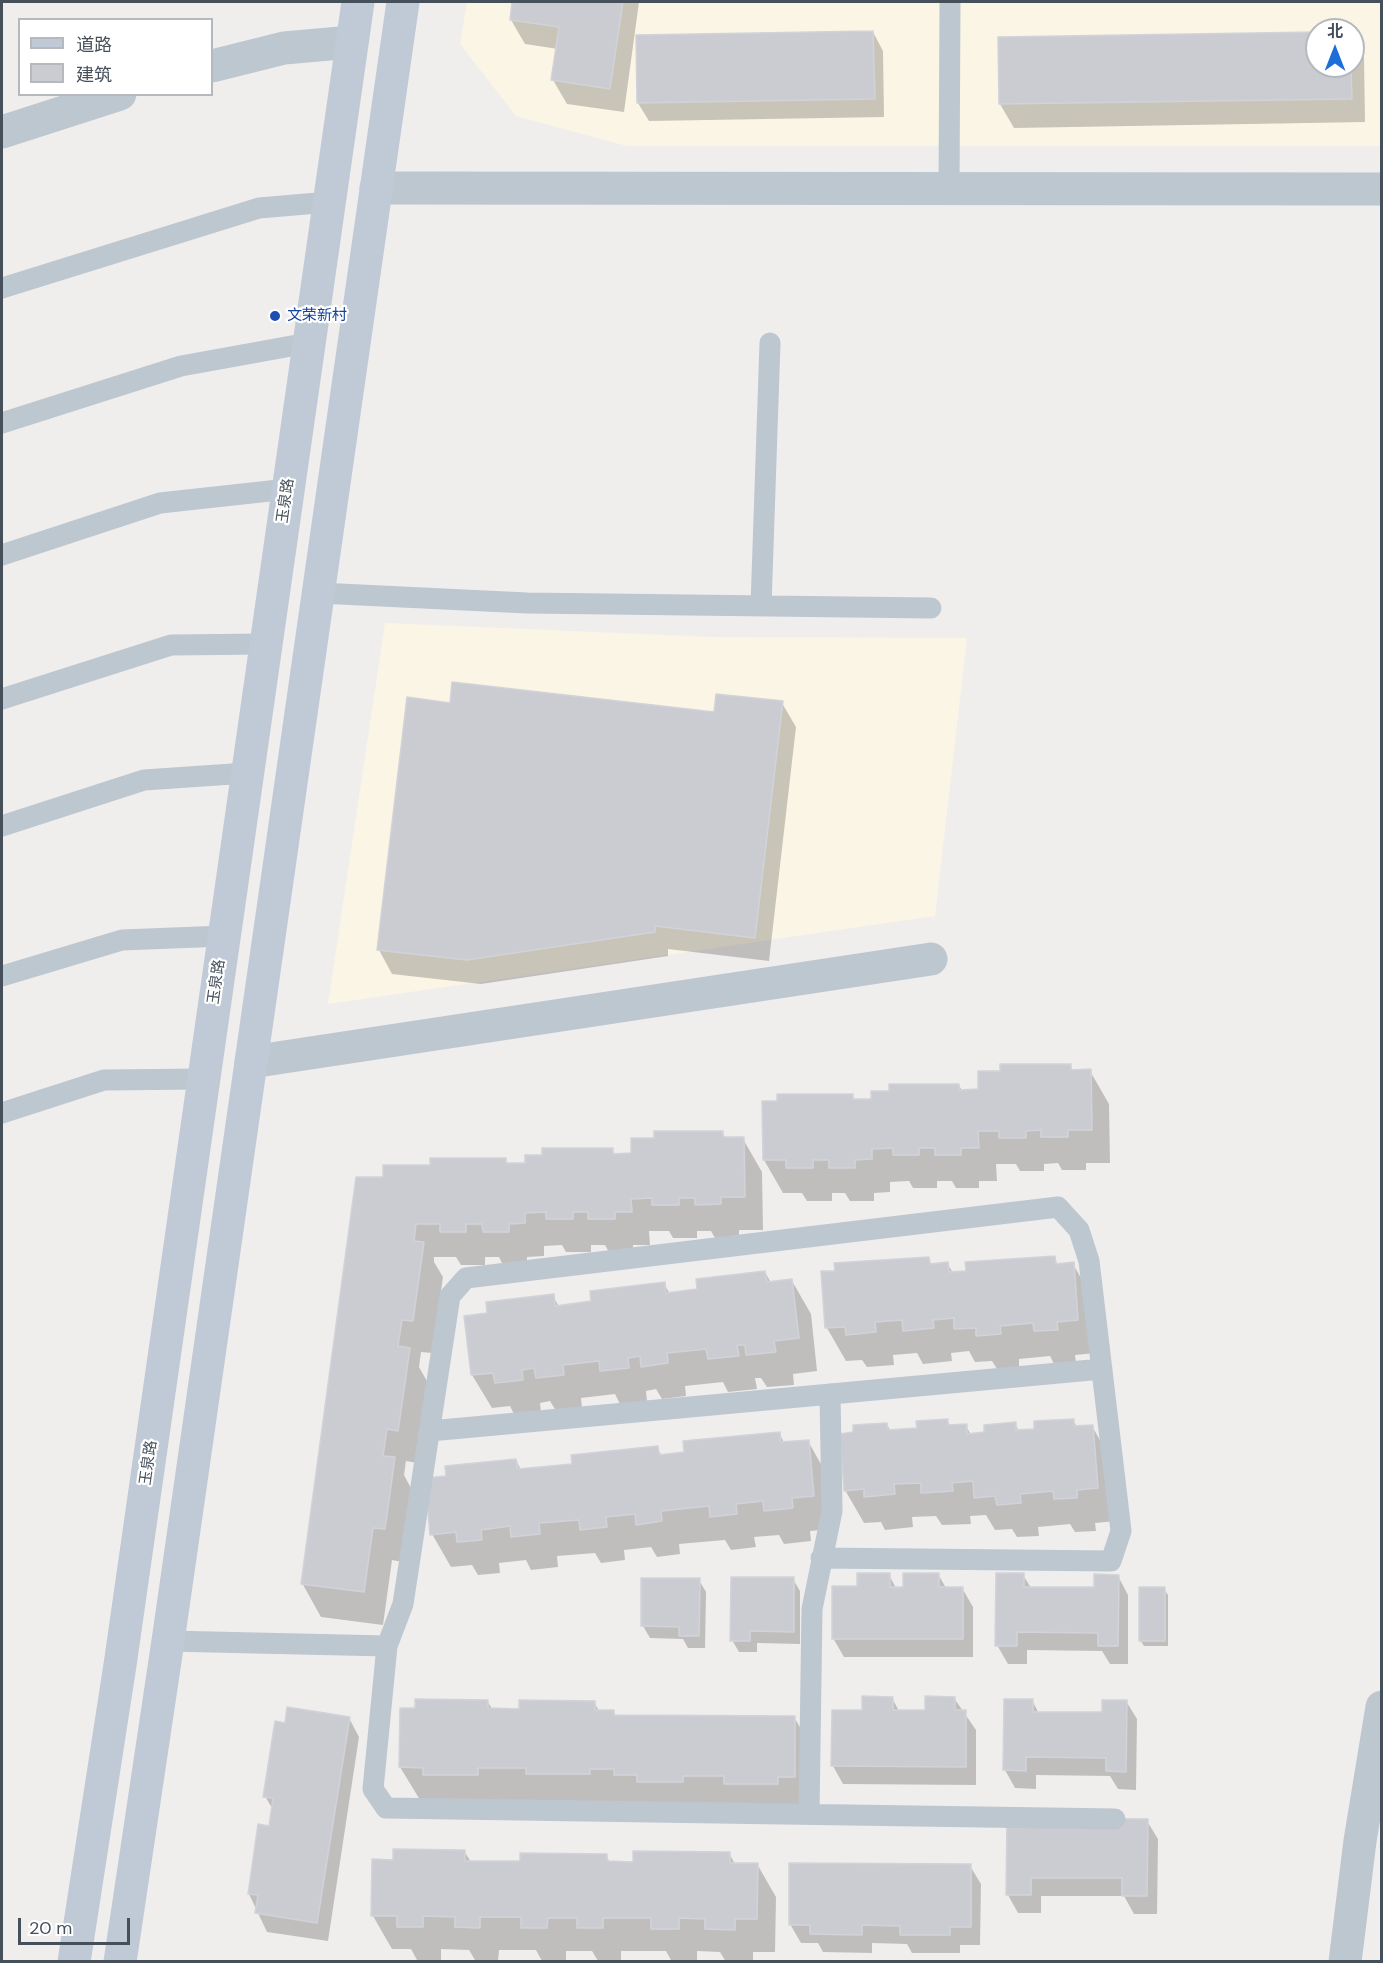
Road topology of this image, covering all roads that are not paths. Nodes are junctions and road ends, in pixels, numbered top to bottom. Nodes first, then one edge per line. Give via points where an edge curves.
1 (358, 2) edge
2 (403, 2) edge
3 (950, 2) edge
4 (352, 42) junction
5 (213, 66) edge
6 (114, 96) edge
7 (2, 132) edge
8 (376, 188) junction
9 (1382, 189) edge
10 (949, 191) junction
11 (329, 202) junction
12 (2, 288) edge
13 (308, 343) junction
14 (770, 343) dead end
15 (2, 423) edge
16 (288, 489) junction
17 (2, 555) edge
18 (319, 593) junction
19 (761, 606) junction
20 (931, 608) dead end
21 (266, 644) junction
22 (2, 699) edge
23 (247, 773) junction
24 (2, 826) edge
25 (224, 936) junction
26 (931, 959) dead end
27 (2, 976) edge
28 (251, 1062) junction
29 (203, 1079) junction
30 (2, 1113) edge
31 (1102, 1369) junction
32 (830, 1394) junction
33 (430, 1431) junction
34 (821, 1558) junction
35 (168, 1641) junction
36 (387, 1646) junction
37 (1382, 1707) edge
38 (809, 1814) junction
39 (1115, 1819) dead end
40 (74, 1962) edge
41 (120, 1962) edge
42 (1345, 1962) edge

1 - 4 main road, 玉泉路
2 - 8 main road
3 - 10 lane
4 - 5 street via 284,48
4 - 11 main road, 玉泉路
6 - 7 street
8 - 10 street
8 - 18 main road
9 - 10 street
11 - 12 lane via 259,208
11 - 13 main road, 玉泉路
13 - 15 lane via 181,366
13 - 16 main road, 玉泉路
14 - 19 lane
16 - 17 lane via 160,503
16 - 21 main road, 玉泉路
18 - 19 lane via 527,603
18 - 28 main road
19 - 20 lane
21 - 22 lane via 171,645
21 - 23 main road, 玉泉路
23 - 24 lane via 144,780
23 - 25 main road, 玉泉路
25 - 27 lane via 122,940
25 - 29 main road, 玉泉路
26 - 28 street
28 - 35 main road
29 - 30 lane via 104,1080
29 - 40 main road, 玉泉路
31 - 32 lane
31 - 33 lane via 1085,1245 1079,1230 1058,1207 466,1278 450,1296
31 - 34 lane via 1121,1532 1111,1561
32 - 33 lane
32 - 34 lane via 832,1511
33 - 36 lane via 403,1604
34 - 38 lane via 812,1609
35 - 36 lane
35 - 41 main road
36 - 38 lane via 373,1789 386,1808
37 - 42 street
38 - 39 lane

